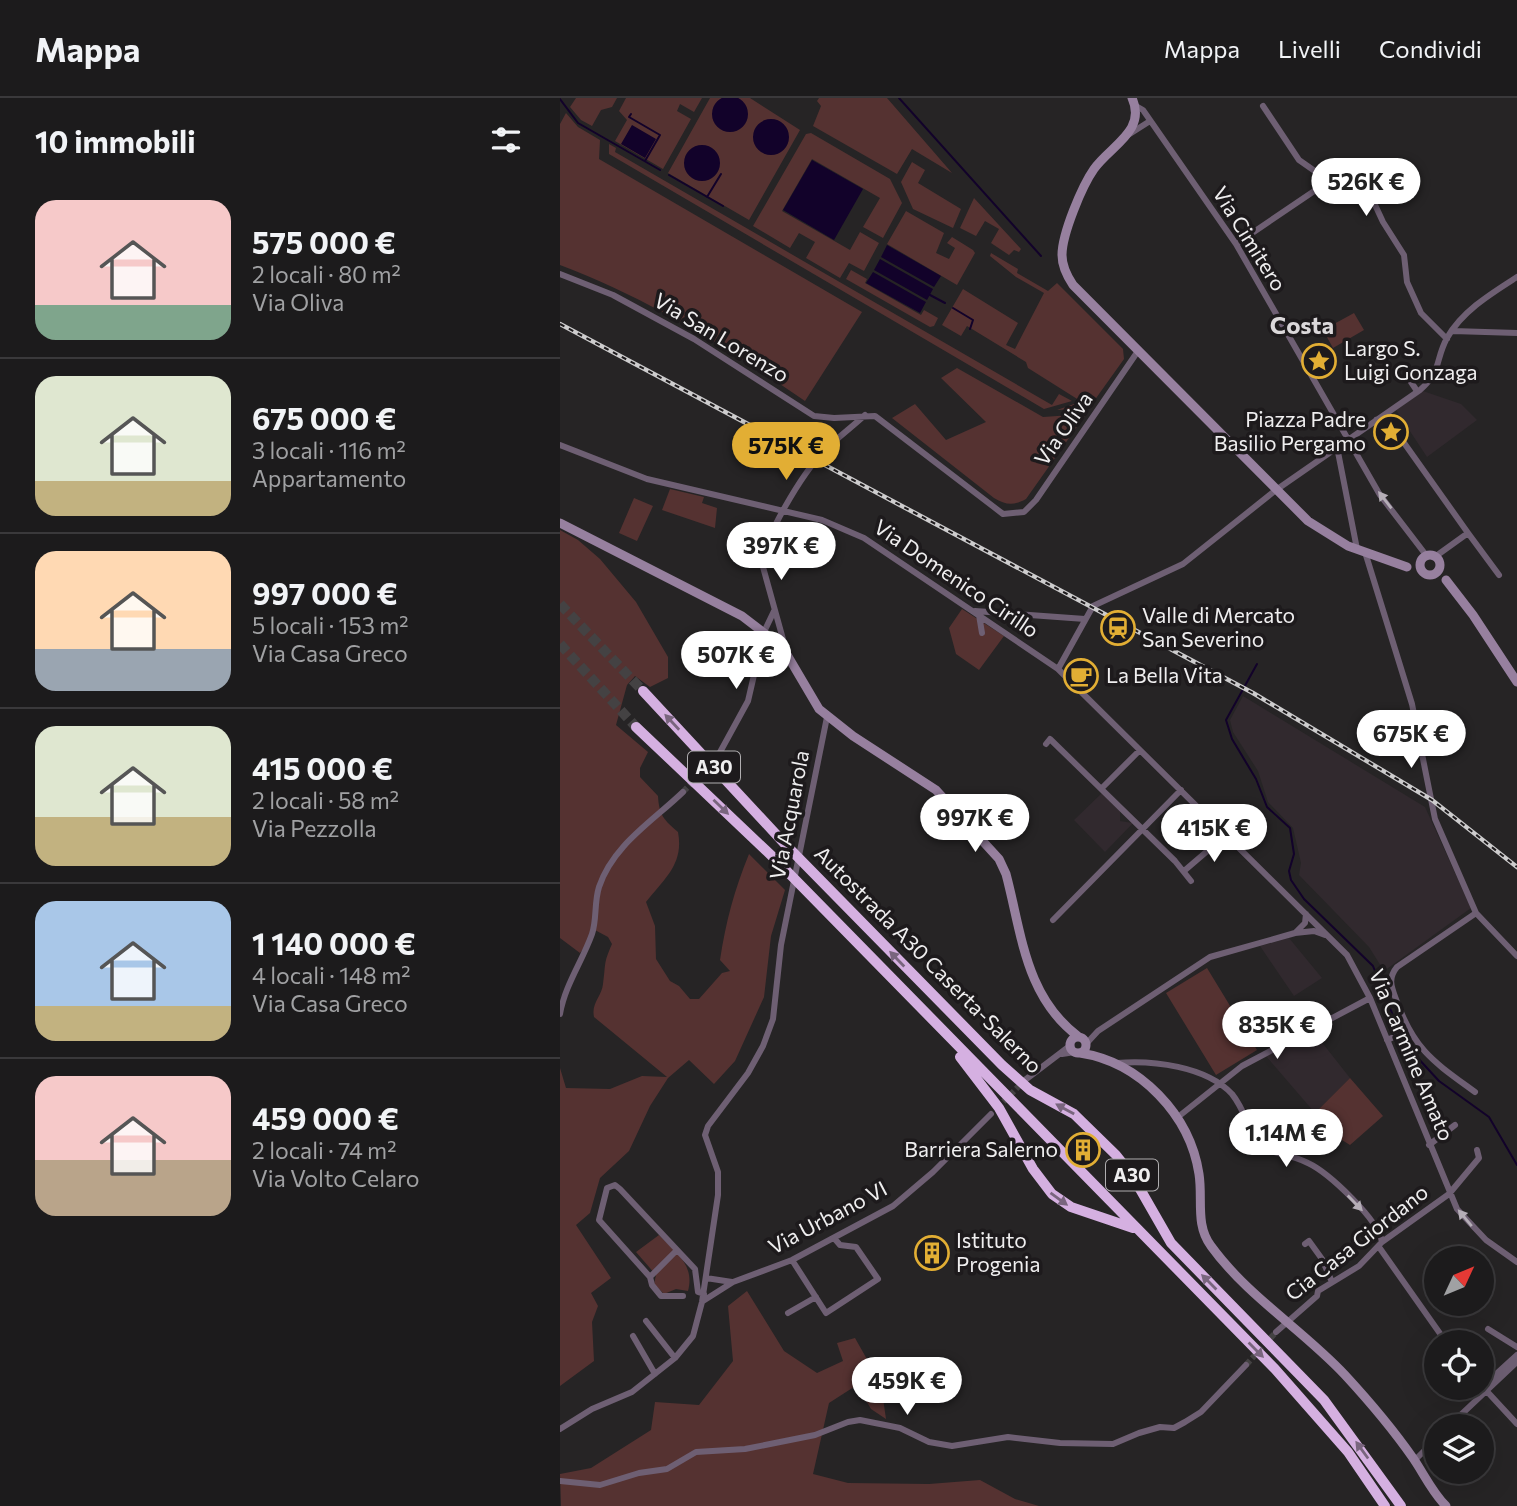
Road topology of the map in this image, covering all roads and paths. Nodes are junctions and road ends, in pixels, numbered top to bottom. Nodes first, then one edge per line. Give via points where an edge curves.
1 (1134, 102) edge
2 (1263, 106) dead end
3 (1135, 120) junction
4 (1150, 121) junction
5 (1127, 136) junction
6 (1409, 175) dead end
7 (1363, 179) junction
8 (1329, 181) junction
9 (1236, 244) junction
10 (560, 274) edge
11 (1517, 276) edge
12 (1454, 331) junction
13 (1517, 333) edge
14 (1447, 339) junction
15 (1138, 351) junction
16 (1411, 382) dead end
17 (1417, 391) junction
18 (865, 415) junction
19 (1376, 420) junction
20 (1347, 440) junction
21 (560, 444) edge
22 (1336, 447) junction
23 (1276, 491) junction
24 (783, 510) junction
25 (560, 523) edge
26 (1468, 533) junction
27 (1361, 550) junction
28 (1427, 557) junction
29 (1407, 566) junction
30 (1436, 571) junction
31 (1423, 572) junction
32 (1499, 575) dead end
33 (774, 611) junction
34 (976, 613) junction
35 (1085, 619) junction
36 (764, 632) junction
37 (982, 633) dead end
38 (786, 653) junction
39 (1058, 669) junction
40 (1517, 682) edge
41 (643, 691) tunnel mouth
42 (827, 717) junction
43 (636, 727) tunnel mouth
44 (1046, 744) dead end
45 (1140, 750) junction
46 (719, 754) tunnel mouth
47 (1101, 789) junction
48 (1181, 790) junction
49 (683, 792) tunnel mouth
50 (1143, 829) junction
51 (1227, 835) junction
52 (1184, 870) junction
53 (1191, 881) dead end
54 (1476, 913) junction
55 (1306, 914) junction
56 (1053, 920) dead end
57 (1305, 923) junction
58 (1315, 927) junction
59 (1296, 933) junction
60 (1517, 956) edge
61 (1370, 998) junction
62 (919, 1006) junction
63 (561, 1014) edge
64 (1406, 1031) junction
65 (1390, 1038) junction
66 (1080, 1046) junction
67 (1114, 1063) junction
68 (1025, 1080) tunnel mouth
69 (1218, 1083) junction
70 (1475, 1092) dead end
71 (991, 1114) tunnel mouth
72 (1178, 1117) junction
73 (1455, 1125) dead end
74 (1429, 1144) junction
75 (1477, 1150) dead end
76 (1449, 1194) junction
77 (1138, 1230) junction
78 (834, 1238) junction
79 (1305, 1244) dead end
80 (1381, 1245) junction
81 (677, 1250) junction
82 (792, 1260) junction
83 (1517, 1262) edge
84 (650, 1277) junction
85 (706, 1279) junction
86 (733, 1282) junction
87 (1332, 1282) junction
88 (683, 1296) dead end
89 (816, 1297) junction
90 (703, 1298) junction
91 (788, 1313) dead end
92 (646, 1321) dead end
93 (1286, 1321) junction
94 (1488, 1329) dead end
95 (1438, 1330) edge
96 (1276, 1332) tunnel mouth
97 (632, 1336) dead end
98 (1517, 1347) edge
99 (1517, 1355) edge
100 (674, 1358) junction
101 (1517, 1362) edge
102 (1246, 1365) tunnel mouth
103 (655, 1374) junction
104 (1494, 1377) edge
105 (1494, 1379) edge
106 (1494, 1398) edge
107 (1472, 1400) edge
108 (1460, 1414) edge
109 (1517, 1424) edge
110 (560, 1429) edge
111 (1424, 1451) edge
112 (1415, 1460) junction
113 (560, 1481) edge
114 (1385, 1506) edge
115 (1401, 1506) edge
116 (1446, 1506) edge

1 - 3 main road
1 - 4 street, Via Cimitero
2 - 8 street via 1299,160
3 - 4 street
3 - 5 main road
4 - 5 street
4 - 9 street, Via Cimitero
5 - 15 main road via 1094,169 1062,253 1073,285
6 - 7 street
7 - 8 street
7 - 14 street via 1404,255 1407,282 1421,313
8 - 9 street
9 - 20 street, Via Cimitero
10 - 18 street, Via San Lorenzo via 613,295 694,339 802,410 834,418
11 - 12 street via 1474,308
12 - 13 street
12 - 14 street
14 - 17 street via 1437,373
15 - 18 street, Via Oliva via 1024,512 1003,514 885,422
15 - 23 main road
16 - 17 street
17 - 19 street
18 - 24 street via 821,454
19 - 20 street
19 - 26 street via 1402,440
20 - 22 street
28 -> 20 street, Via Cimitero via 1380,495
21 - 24 street, Via Domenico Cirillo via 647,479
22 - 23 street
22 - 27 street
23 - 27 main road via 1308,521
23 - 35 street via 1184,564 1093,606
24 - 33 street via 762,557
24 - 34 street, Via Domenico Cirillo via 854,531
25 - 36 main road via 742,616
26 - 28 street
26 - 32 street
27 - 29 main road
27 - 54 street via 1412,704 1434,819
28 - 29 main road
28 - 30 main road, Via Cimitero
28 - 31 main road, Via Cimitero
29 - 31 main road
30 - 31 main road
30 - 40 main road via 1473,615
33 - 36 street
33 - 38 street
34 - 35 street
34 - 37 street
34 - 39 street, Via Domenico Cirillo
35 - 39 street
36 - 38 main road
36 - 46 street via 748,701
38 - 42 main road
39 - 45 street, Via Domenico Cirillo
115 -> 41 highway, Autostrada A30 Caserta-Salerno / A30 via 1324,1400 1171,1243 1116,1155 1074,1114 1019,1082 785,844
42 - 66 main road via 936,790 999,859 1030,972
42 - 85 street, Via Acquarola via 781,945 772,1019 748,1073 705,1136 718,1172
43 -> 62 highway, Autostrada A30 Caserta-Salerno / A30 via 775,859
44 - 47 street via 1050,739
45 - 47 street
45 - 48 street
47 - 50 street
48 - 50 street
48 - 51 street
49 - 63 street via 610,862 594,905 592,933 563,998
50 - 52 street
50 - 56 street
51 - 52 street
51 - 55 street
52 - 53 street
54 - 60 street
54 - 64 street via 1391,974
55 - 57 street
55 - 58 street
57 - 58 street
57 - 59 street
58 - 59 street
58 - 61 street, Via Carmine Amato via 1357,969
59 - 66 street via 1210,957
61 - 65 street, Via Carmine Amato
61 - 69 street
62 - 77 highway, Autostrada A30 Caserta-Salerno / A30
62 -> 77 highway via 991,1096 1052,1194 1071,1207
64 - 65 street
64 - 70 street via 1439,1066
65 - 74 street, Via Carmine Amato
66 - 67 main road
66 - 68 street
67 - 69 street via 1156,1064
67 - 72 main road via 1154,1091
69 - 72 street
69 -> 80 street via 1239,1104 1261,1148 1321,1170 1373,1222 1381,1234
71 - 78 street, Via Urbano VI via 907,1196
72 - 93 main road via 1193,1147 1202,1230 1208,1242
73 - 74 street
74 - 76 street, Via Carmine Amato
75 - 76 street, Cia Casa Giordano via 1479,1158
76 - 80 street, Cia Casa Giordano
83 -> 76 street, Via Carmine Amato via 1471,1226
77 -> 114 highway, Autostrada A30 Caserta-Salerno / A30 via 1302,1397
78 - 82 street, Via Urbano VI
78 - 89 street via 840,1245 856,1247 878,1279 826,1313
79 - 87 street via 1309,1241 1314,1248
80 - 87 street, Cia Casa Giordano via 1359,1266
80 - 95 street
81 - 84 street
81 - 84 street via 620,1189 615,1185 607,1188 599,1220
81 - 90 street via 695,1269 696,1286
82 - 86 street, Via Urbano VI
82 - 89 street
84 - 88 street via 661,1296
85 - 86 street, Via Urbano VI
85 - 90 street
86 - 90 street, Via Urbano VI
87 - 93 street, Cia Casa Giordano
89 - 91 street
90 - 100 street via 693,1335
92 - 100 street
93 - 96 street, Cia Casa Giordano
93 - 112 main road via 1343,1373
94 - 98 street
97 - 103 street
99 - 104 street
100 - 103 street
101 - 105 street
102 - 113 street via 1201,1412 1185,1422 1113,1444 1008,1437 952,1446 860,1420 815,1435 745,1449 696,1452 667,1469 600,1486
103 - 110 street via 632,1392
106 - 109 street
107 - 108 street
111 - 112 street
112 - 116 main road

